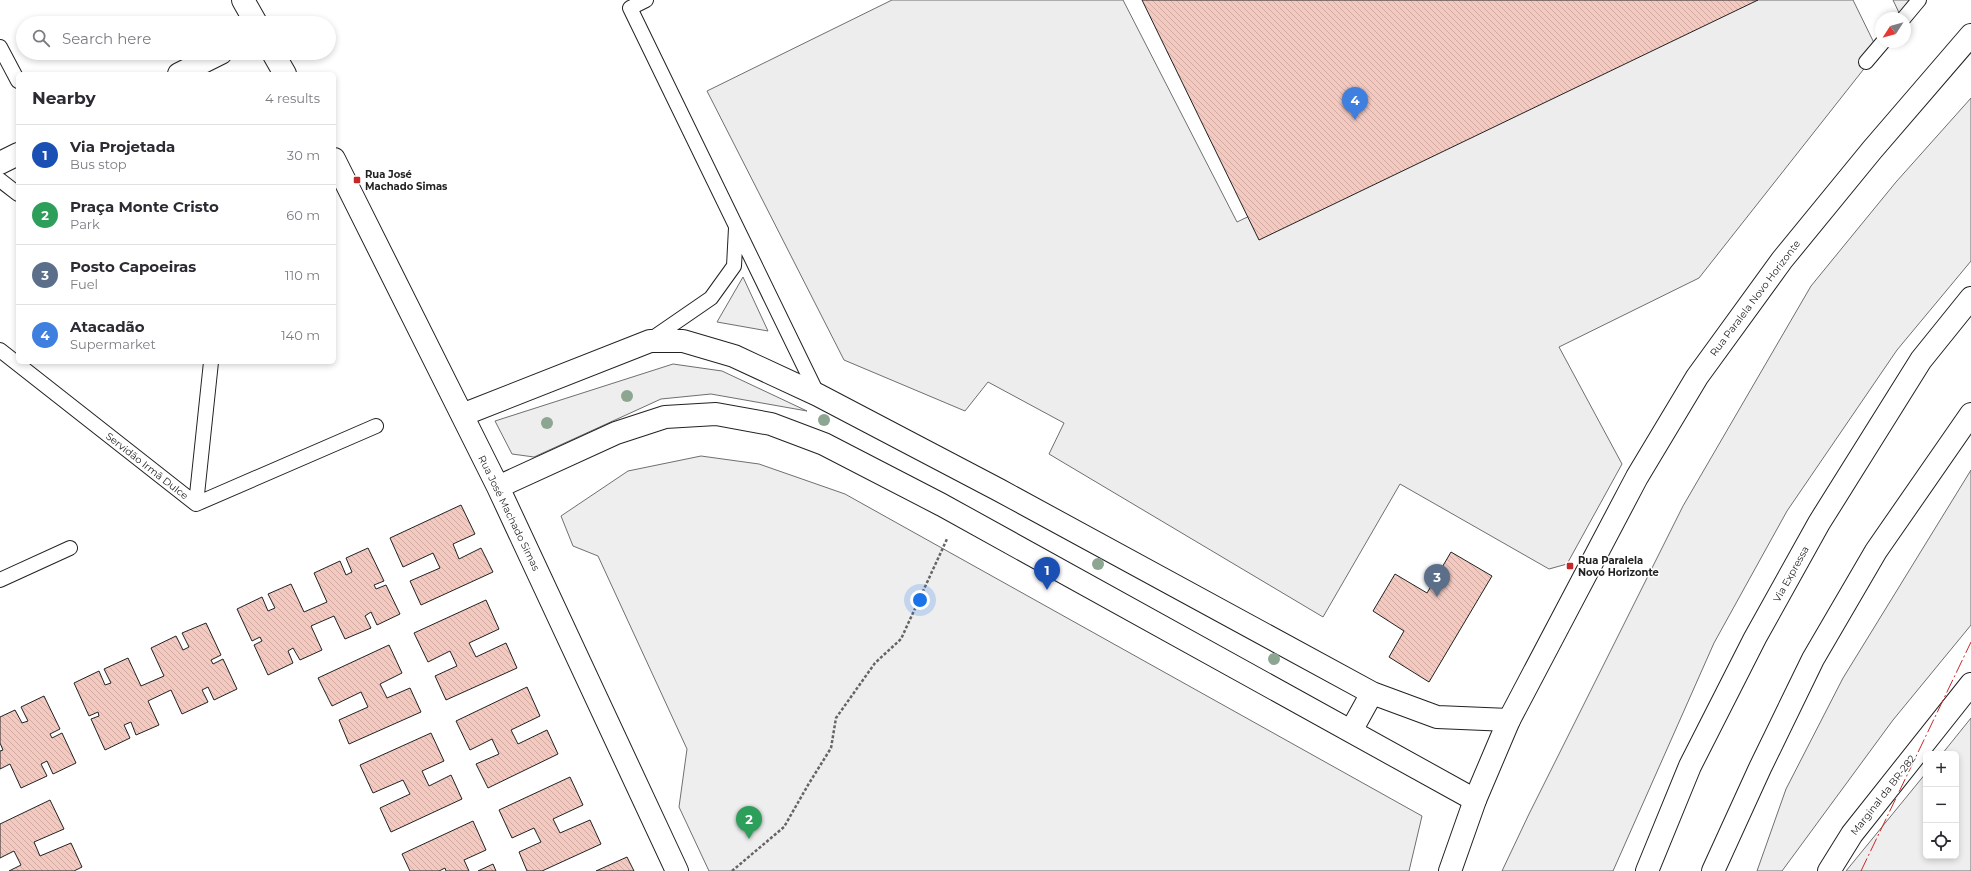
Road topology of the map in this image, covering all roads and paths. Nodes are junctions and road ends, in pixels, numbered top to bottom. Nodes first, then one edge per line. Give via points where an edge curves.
1 (243, 0) edge
2 (646, 0) edge
3 (1919, 0) edge
4 (1909, 12) edge
5 (252, 16) edge
6 (1971, 35) edge
7 (0, 47) edge
8 (1878, 48) edge
9 (207, 60) edge
10 (277, 60) edge
11 (1866, 62) dead end
12 (183, 72) edge
13 (284, 72) edge
14 (16, 77) edge
15 (16, 155) edge
16 (0, 163) edge
17 (336, 163) edge
18 (0, 180) edge
19 (16, 192) edge
20 (736, 226) junction
21 (1971, 298) edge
22 (650, 341) junction
23 (0, 350) edge
24 (16, 363) edge
25 (18, 364) edge
26 (211, 364) edge
27 (818, 395) junction
28 (1971, 414) edge
29 (462, 415) junction
30 (376, 426) dead end
31 (498, 487) junction
32 (196, 504) junction
33 (959, 514) junction
34 (70, 548) dead end
35 (0, 580) edge
36 (1971, 684) edge
37 (1372, 693) junction
38 (1509, 720) junction
39 (1351, 731) junction
40 (1475, 800) junction
41 (677, 871) edge
42 (732, 871) edge
43 (1450, 871) edge
44 (1647, 871) edge
45 (1713, 871) edge
46 (1829, 871) edge

1 - 5 main road
2 - 20 lane via 630,8
3 - 4 lane
6 - 38 main road, Rua Paralela Novo Horizonte via 1782,260 1697,377 1637,477
7 - 14 lane
8 - 11 lane
9 - 12 main road
10 - 13 main road
15 - 16 main road
17 - 29 main road, Rua José Machado Simas
18 - 19 lane
20 - 22 lane via 734,266 711,298
20 - 27 lane
21 - 44 main road, Via Expressa via 1921,360 1819,523 1690,766
22 - 27 main road via 684,341 734,356
22 - 29 main road
23 - 24 lane, Servidão Irmã Dulce
25 - 32 lane, Servidão Irmã Dulce
26 - 32 lane
27 - 37 main road
28 - 45 main road via 1876,551 1813,659
29 - 31 main road, Rua José Machado Simas
30 - 32 lane, Servidão Irmã Dulce
31 - 33 main road via 616,433 665,417 716,414 771,424 824,444
31 - 41 main road, Rua José Machado Simas
33 - 39 main road
33 - 42 path via 901,639 875,663 836,718 831,748 784,827
34 - 35 lane
36 - 46 main road, Marginal da BR-282 via 1852,834
37 - 38 main road via 1437,717
37 - 39 main road
38 - 40 main road, Rua Paralela Novo Horizonte
39 - 40 main road
40 - 43 main road, Rua Paralela Novo Horizonte

